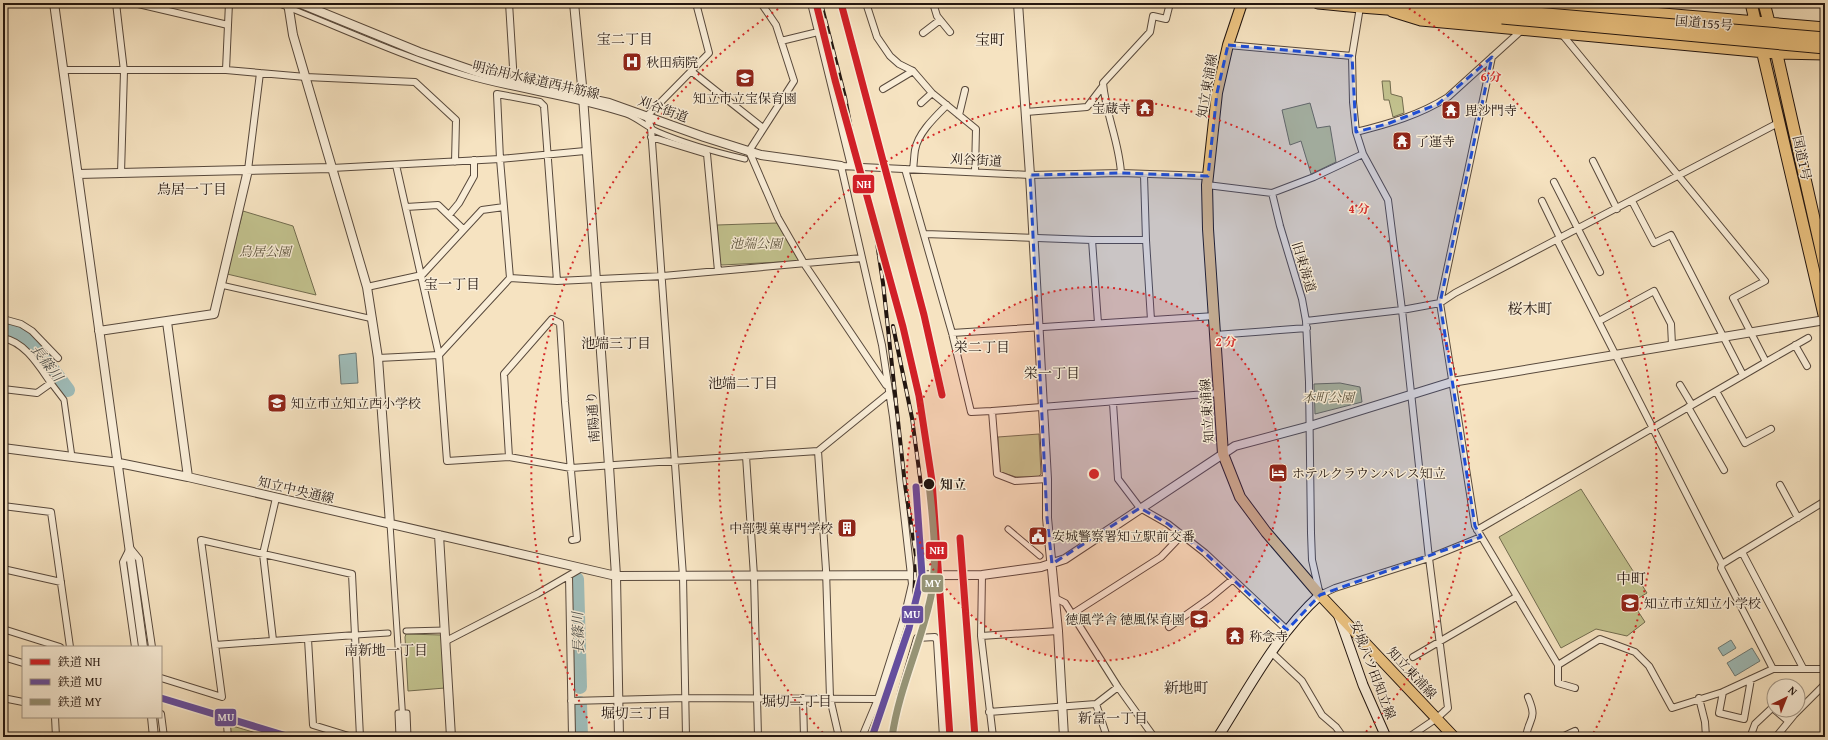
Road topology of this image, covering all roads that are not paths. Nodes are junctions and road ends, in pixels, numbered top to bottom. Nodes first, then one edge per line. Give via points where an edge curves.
1 (54, 3) edge
2 (116, 3) edge
3 (134, 3) edge
4 (229, 3) edge
5 (277, 3) edge
6 (299, 3) edge
7 (509, 3) edge
8 (574, 3) edge
9 (696, 3) edge
10 (761, 3) edge
11 (811, 3) edge
12 (866, 3) edge
13 (933, 3) edge
14 (1018, 3) edge
15 (1170, 3) edge
16 (1242, 3) edge
17 (1318, 3) edge
18 (1434, 3) edge
19 (1536, 3) edge
20 (1751, 3) edge
21 (1764, 3) edge
22 (1553, 4) edge
23 (288, 5) edge
24 (1360, 7) junction
25 (1392, 11) junction
26 (1502, 14) junction
27 (940, 20) junction
28 (1756, 23) junction
29 (1769, 24) junction
30 (228, 25) junction
31 (1524, 28) junction
32 (1825, 28) edge
33 (818, 32) junction
34 (950, 32) dead end
35 (1560, 32) junction
36 (923, 33) dead end
37 (1825, 38) edge
38 (781, 41) junction
39 (1228, 45) junction
40 (1825, 48) edge
41 (1763, 51) junction
42 (1776, 53) junction
43 (1825, 54) edge
44 (1352, 56) junction
45 (1492, 57) junction
46 (63, 70) junction
47 (226, 70) junction
48 (124, 71) junction
49 (913, 71) junction
50 (691, 72) junction
51 (260, 73) junction
52 (306, 78) junction
53 (514, 82) junction
54 (1104, 86) junction
55 (883, 89) dead end
56 (965, 90) dead end
57 (932, 94) junction
58 (583, 99) junction
59 (921, 103) dead end
60 (947, 105) junction
61 (1026, 112) junction
62 (959, 115) junction
63 (647, 116) junction
64 (1780, 122) junction
65 (651, 128) junction
66 (763, 128) junction
67 (1356, 132) junction
68 (651, 137) junction
69 (586, 151) junction
70 (748, 151) junction
71 (548, 154) junction
72 (1363, 154) junction
73 (500, 159) junction
74 (744, 159) dead end
75 (474, 160) junction
76 (1593, 161) dead end
77 (455, 162) junction
78 (396, 165) junction
79 (841, 166) junction
80 (851, 166) junction
81 (332, 168) junction
82 (906, 169) junction
83 (913, 169) junction
84 (248, 170) junction
85 (975, 172) junction
86 (121, 173) junction
87 (1121, 173) junction
88 (78, 174) junction
89 (1030, 175) junction
90 (1144, 175) junction
91 (1678, 176) junction
92 (1208, 181) junction
93 (1554, 182) dead end
94 (1272, 193) junction
95 (1542, 201) dead end
96 (1632, 201) junction
97 (406, 207) junction
98 (504, 207) junction
99 (1617, 209) junction
100 (449, 215) junction
101 (463, 229) junction
102 (1578, 229) junction
103 (925, 234) junction
104 (1033, 237) junction
105 (1559, 239) junction
106 (1092, 240) junction
107 (1146, 240) junction
108 (862, 258) junction
109 (805, 265) junction
110 (1825, 267) edge
111 (718, 271) junction
112 (1600, 272) dead end
113 (422, 275) junction
114 (662, 276) junction
115 (510, 278) junction
116 (595, 279) junction
117 (557, 282) junction
118 (221, 285) junction
119 (367, 287) junction
120 (1440, 303) junction
121 (1402, 310) junction
122 (1215, 316) junction
123 (3, 320) edge
124 (373, 320) junction
125 (1151, 320) junction
126 (1825, 320) edge
127 (1306, 321) junction
128 (1599, 321) junction
129 (167, 322) junction
130 (1098, 323) junction
131 (1038, 327) junction
132 (1307, 328) junction
133 (99, 331) junction
134 (952, 333) junction
135 (1750, 333) junction
136 (1215, 335) junction
137 (1724, 337) junction
138 (3, 338) edge
139 (1808, 338) dead end
140 (1672, 345) junction
141 (1795, 345) junction
142 (1615, 354) junction
143 (439, 356) junction
144 (58, 358) dead end
145 (378, 358) junction
146 (1766, 362) junction
147 (1807, 366) dead end
148 (1743, 375) junction
149 (1452, 382) junction
150 (51, 383) junction
151 (1680, 385) dead end
152 (887, 387) junction
153 (3, 389) edge
154 (1716, 391) junction
155 (1219, 393) junction
156 (888, 394) junction
157 (1410, 394) junction
158 (1113, 403) junction
159 (1690, 406) junction
160 (1043, 408) junction
161 (992, 412) junction
162 (1310, 426) junction
163 (1652, 428) junction
164 (1771, 429) dead end
165 (3, 448) edge
166 (818, 451) junction
167 (1223, 454) junction
168 (746, 456) junction
169 (509, 457) junction
170 (72, 458) junction
171 (676, 461) junction
172 (119, 463) junction
173 (609, 466) junction
174 (571, 468) junction
175 (1724, 470) dead end
176 (188, 477) junction
177 (1047, 479) junction
178 (1780, 485) dead end
179 (276, 498) junction
180 (1825, 501) edge
181 (3, 506) edge
182 (1140, 508) junction
183 (1798, 518) junction
184 (390, 524) junction
185 (1008, 529) dead end
186 (1477, 530) junction
187 (439, 535) junction
188 (1182, 535) junction
189 (1481, 538) junction
190 (572, 540) dead end
191 (130, 548) junction
192 (1742, 552) junction
193 (263, 554) junction
194 (1040, 556) dead end
195 (1429, 558) junction
196 (1052, 564) junction
197 (1722, 564) junction
198 (3, 569) edge
199 (580, 569) junction
200 (910, 575) junction
201 (982, 575) junction
202 (569, 576) junction
203 (616, 576) junction
204 (683, 576) junction
205 (754, 576) junction
206 (826, 576) junction
207 (1232, 579) junction
208 (61, 582) junction
209 (140, 593) junction
210 (1320, 595) junction
211 (1516, 597) junction
212 (1055, 598) junction
213 (1337, 613) junction
214 (1072, 614) junction
215 (136, 622) junction
216 (1169, 627) dead end
217 (3, 629) edge
218 (445, 630) junction
219 (1287, 630) junction
220 (406, 631) dead end
221 (1058, 631) junction
222 (388, 633) dead end
223 (356, 635) junction
224 (981, 636) junction
225 (308, 639) junction
226 (273, 640) junction
227 (446, 641) junction
228 (1439, 642) junction
229 (215, 645) junction
230 (57, 646) edge
231 (70, 646) edge
232 (135, 646) edge
233 (143, 646) edge
234 (152, 646) edge
235 (1272, 653) junction
236 (3, 657) edge
237 (1413, 657) dead end
238 (22, 663) edge
239 (1558, 665) junction
240 (1803, 668) junction
241 (1773, 669) junction
242 (1825, 669) edge
243 (162, 678) edge
244 (1751, 679) junction
245 (1825, 684) edge
246 (1118, 687) junction
247 (1575, 688) dead end
248 (1723, 692) junction
249 (1528, 697) dead end
250 (3, 698) edge
251 (685, 698) junction
252 (803, 698) junction
253 (830, 698) junction
254 (1699, 698) junction
255 (757, 699) junction
256 (878, 699) junction
257 (571, 700) junction
258 (618, 700) junction
259 (22, 702) edge
260 (1096, 704) junction
261 (1063, 706) junction
262 (990, 712) junction
263 (402, 713) junction
264 (1766, 714) edge
265 (55, 718) edge
266 (152, 718) edge
267 (162, 718) edge
268 (1437, 718) junction
269 (1784, 718) edge
270 (1788, 721) junction
271 (227, 725) dead end
272 (1575, 731) dead end
273 (56, 737) edge
274 (154, 737) edge
275 (164, 737) edge
276 (228, 737) edge
277 (352, 737) edge
278 (360, 737) edge
279 (399, 737) edge
280 (404, 737) edge
281 (408, 737) edge
282 (451, 737) edge
283 (572, 737) edge
284 (619, 737) edge
285 (686, 737) edge
286 (758, 737) edge
287 (804, 737) edge
288 (839, 737) edge
289 (862, 737) edge
290 (892, 737) edge
291 (943, 737) edge
292 (992, 737) edge
293 (1064, 737) edge
294 (1107, 737) edge
295 (1154, 737) edge
296 (1218, 737) edge
297 (1343, 737) edge
298 (1386, 737) edge
299 (1409, 737) edge
300 (1454, 737) edge
301 (1526, 737) edge
302 (1562, 737) edge
303 (1706, 737) edge
304 (1753, 737) edge
305 (1776, 737) edge

1 - 46 street
2 - 48 street
3 - 30 street
4 - 30 street
5 - 23 street, 明治用水緑道西井筋線
6 - 53 street, 刈谷街道 via 424,54
7 - 53 street
8 - 58 street, 南陽通り
9 - 50 street via 709,53
10 - 38 street via 776,25
11 - 33 street
12 - 49 street via 876,37 890,56
13 - 27 street
14 - 61 street
15 - 54 street via 1166,19 1153,16 1150,32 1103,84
16 - 39 main road, 知立東浦線
17 - 24 highway, 国道155号
18 - 26 highway, 国道155号
19 - 22 highway
20 - 28 highway, 国道1号
21 - 29 highway, 国道1号
22 - 28 highway
22 - 31 street
23 - 52 street via 293,35
23 - 58 street, 明治用水緑道西井筋線 via 419,60 463,75 505,86
24 - 25 highway, 国道155号
24 - 44 street
25 - 26 highway, 国道155号
25 - 31 highway via 1421,20
26 - 37 highway, 国道155号, bridge
26 - 40 highway, 国道155号, bridge
27 - 34 street
27 - 36 street
28 - 29 highway
28 - 41 highway, 国道1号
29 - 32 highway
29 - 42 highway, 国道1号
30 - 47 street
31 - 35 highway
31 - 45 street
33 - 38 street
33 - 80 street
35 - 41 highway
35 - 91 street
38 - 66 street via 794,81
39 - 44 street
39 - 92 main road, 知立東浦線 via 1217,92
41 - 42 highway
41 - 64 highway, 国道1号
42 - 43 highway
42 - 110 highway, 国道1号
44 - 67 street
45 - 67 street via 1438,104 1423,112
45 - 120 street
46 - 48 street
46 - 88 street
47 - 48 street
47 - 51 street
48 - 86 street
49 - 55 street
49 - 57 street
50 - 63 street
50 - 66 street
51 - 52 street
51 - 84 street
52 - 77 street via 415,82 456,120
52 - 81 street
53 - 58 street, 刈谷街道
54 - 61 street via 1087,107
54 - 87 street via 1106,109 1120,152
56 - 62 street
57 - 59 street
57 - 60 street
58 - 63 street, 刈谷街道 via 609,103
58 - 65 street, 明治用水緑道西井筋線 via 628,115
58 - 69 street, 南陽通り
60 - 62 street
60 - 83 street via 918,141
61 - 89 street
62 - 85 street via 976,129
63 - 65 street
63 - 70 street, 刈谷街道
64 - 91 street
64 - 126 highway, 国道1号
65 - 68 street
65 - 74 street, 明治用水緑道西井筋線 via 710,151
66 - 70 street
67 - 72 street
68 - 111 street via 707,154
68 - 114 street
69 - 71 street
69 - 116 street, 南陽通り
70 - 79 street, 刈谷街道
70 - 109 street via 778,218
71 - 73 street
71 - 73 street via 544,106 540,102 497,94
71 - 117 street
72 - 94 street
72 - 121 street via 1388,200
73 - 75 street
73 - 98 street
75 - 77 street
75 - 100 street via 474,176
76 - 99 street
77 - 78 street
78 - 81 street
78 - 97 street
79 - 80 street, 刈谷街道
79 - 108 street
80 - 82 street, 刈谷街道
81 - 84 street
81 - 119 street
82 - 83 street, 刈谷街道
82 - 103 street
83 - 85 street, 刈谷街道
84 - 86 street
84 - 118 street
85 - 89 street, 刈谷街道
86 - 88 street
87 - 89 street, 刈谷街道
87 - 90 street, 刈谷街道
88 - 133 street
89 - 104 street
90 - 92 street, 刈谷街道
90 - 107 street
91 - 96 street
91 - 135 street via 1765,281 1733,298
92 - 94 street, 刈谷街道
92 - 122 main road, 知立東浦線 via 1208,229
93 - 102 street
94 - 127 street, 旧東海道
95 - 105 street
96 - 99 street
96 - 137 street via 1654,243 1671,235
97 - 100 street via 438,205
97 - 113 street
98 - 101 street via 482,210
98 - 115 street
99 - 102 street
100 - 101 street
101 - 113 street
102 - 105 street
102 - 112 street
103 - 104 street
103 - 134 street
104 - 106 street
104 - 131 street
105 - 120 street
105 - 128 street
106 - 107 street
106 - 130 street
107 - 125 street
108 - 109 street
108 - 152 street via 882,345
109 - 111 street
109 - 152 street
111 - 114 street
113 - 119 street
113 - 143 street
114 - 116 street
114 - 171 street
115 - 117 street
115 - 143 street
116 - 117 street
116 - 173 street, 南陽通り
118 - 124 street
118 - 129 street via 214,314
119 - 124 street
120 - 121 street
120 - 149 street
121 - 127 street
121 - 157 street
122 - 125 street
122 - 136 main road, 知立東浦線
123 - 144 street via 21,324 32,331
124 - 145 street
125 - 130 street
126 - 135 street, 知立中央通線
127 - 132 street, 旧東海道
128 - 140 street via 1654,291 1670,324
128 - 142 street
129 - 133 street
129 - 176 street
130 - 131 street
131 - 134 street
131 - 160 street
132 - 136 street
132 - 162 street, 旧東海道
133 - 172 street
134 - 161 street via 971,412
135 - 137 street, 知立中央通線
135 - 146 street
136 - 155 main road, 知立東浦線
137 - 140 street, 知立中央通線
137 - 148 street
138 - 150 street via 28,352
139 - 141 street
140 - 142 street, 知立中央通線
141 - 146 street
141 - 147 street
142 - 149 street, 知立中央通線
142 - 163 street
143 - 145 street
143 - 169 street via 447,461
145 - 184 street
146 - 148 street
148 - 154 street
149 - 157 street, 知立中央通線
149 - 186 street
150 - 153 street via 37,393
150 - 170 street via 64,400
151 - 159 street
152 - 156 street
154 - 159 street
154 - 164 street via 1745,443
155 - 158 street
155 - 167 main road, 知立東浦線
156 - 166 street
156 - 200 street
157 - 162 street, 知立中央通線
157 - 195 street
158 - 160 street
158 - 182 street via 1118,479
159 - 163 street
159 - 175 street
160 - 161 street
160 - 177 street
161 - 177 street via 997,474 1015,481
162 - 167 street, 知立中央通線 via 1235,446
162 - 210 street, 旧東海道 via 1312,560
163 - 186 street
163 - 197 street
165 - 170 street, 知立中央通線
166 - 168 street
166 - 206 street
167 - 182 street, 知立中央通線
167 - 210 main road, 知立東浦線 via 1240,497
168 - 171 street
168 - 205 street
169 - 174 street
169 - 174 street via 504,374 552,319 560,323
170 - 172 street, 知立中央通線
171 - 173 street
171 - 204 street
172 - 176 street, 知立中央通線
172 - 191 street
173 - 174 street
173 - 203 street, 南陽通り
174 - 190 street via 577,539
176 - 179 street, 知立中央通線
177 - 196 street via 1047,518
178 - 183 street
179 - 184 street, 知立中央通線
179 - 193 street
180 - 183 street
181 - 208 street via 51,512
182 - 188 street
182 - 196 street, 知立中央通線 via 1065,559
183 - 192 street
184 - 187 street, 知立中央通線
184 - 263 street
185 - 194 street
186 - 189 street
187 - 199 street, 知立中央通線
187 - 218 street
188 - 207 street
188 - 214 street via 1161,557
189 - 195 street
189 - 211 street
191 - 209 street
191 - 215 street via 124,562
192 - 197 street
192 - 240 street
193 - 223 street via 352,574
193 - 226 street
193 - 229 street via 201,540
195 - 210 street
195 - 228 street
196 - 201 street, 知立中央通線
196 - 212 street
197 - 241 street via 1721,568
198 - 208 street
199 - 202 street
199 - 203 street, 知立中央通線
200 - 201 street, 知立中央通線
200 - 206 street, 知立中央通線
200 - 256 street via 910,596
201 - 224 street
202 - 227 street
202 - 257 street
203 - 204 street, 知立中央通線
203 - 258 street, 南陽通り
204 - 205 street, 知立中央通線
204 - 251 street
205 - 206 street, 知立中央通線
205 - 255 street
206 - 253 street
207 - 216 street
207 - 219 street
208 - 231 street
209 - 215 street
209 - 234 street
210 - 213 main road, 知立東浦線
210 - 219 main road via 1301,612
211 - 228 street
211 - 239 street
212 - 214 street via 1065,603
212 - 221 street
213 - 268 main road, 知立東浦線
213 - 298 main road, 安城八ツ田知立線 via 1364,688
214 - 246 street
215 - 232 street
215 - 233 street
217 - 230 street
218 - 220 street
218 - 227 street
219 - 235 main road
221 - 224 street
221 - 261 street
222 - 223 street
223 - 225 street
223 - 278 street
224 - 262 street
225 - 226 street
225 - 277 street via 313,725
226 - 229 street
227 - 282 street
228 - 237 street
228 - 268 street via 1448,708
229 - 243 street via 222,697
235 - 296 main road
235 - 297 street via 1302,681 1322,715
236 - 238 street
239 - 247 street via 1558,683
239 - 254 street via 1600,639 1635,652 1649,666 1672,708
240 - 241 street
240 - 242 street
241 - 244 street
244 - 248 street
244 - 248 street via 1744,719 1719,713
245 - 270 street
246 - 260 street
246 - 295 street
248 - 254 street
249 - 301 street via 1534,717
250 - 259 street
251 - 255 street
251 - 258 street
251 - 285 street
252 - 253 street
252 - 255 street
252 - 287 street
253 - 256 street
253 - 288 street
254 - 303 street
255 - 286 street
256 - 289 street
257 - 258 street
257 - 283 street
258 - 284 street, 南陽通り
260 - 261 street
260 - 294 street
261 - 262 street
261 - 293 street
262 - 292 street
263 - 279 street via 398,713
263 - 280 street
263 - 281 street via 407,713
264 - 304 street via 1755,724 1751,735
265 - 273 street
266 - 274 street
267 - 275 street
268 - 299 street
268 - 300 main road, 知立東浦線
269 - 270 street
270 - 305 street
271 - 276 street
272 - 302 street
290 - 291 street via 901,693 917,638 935,637

